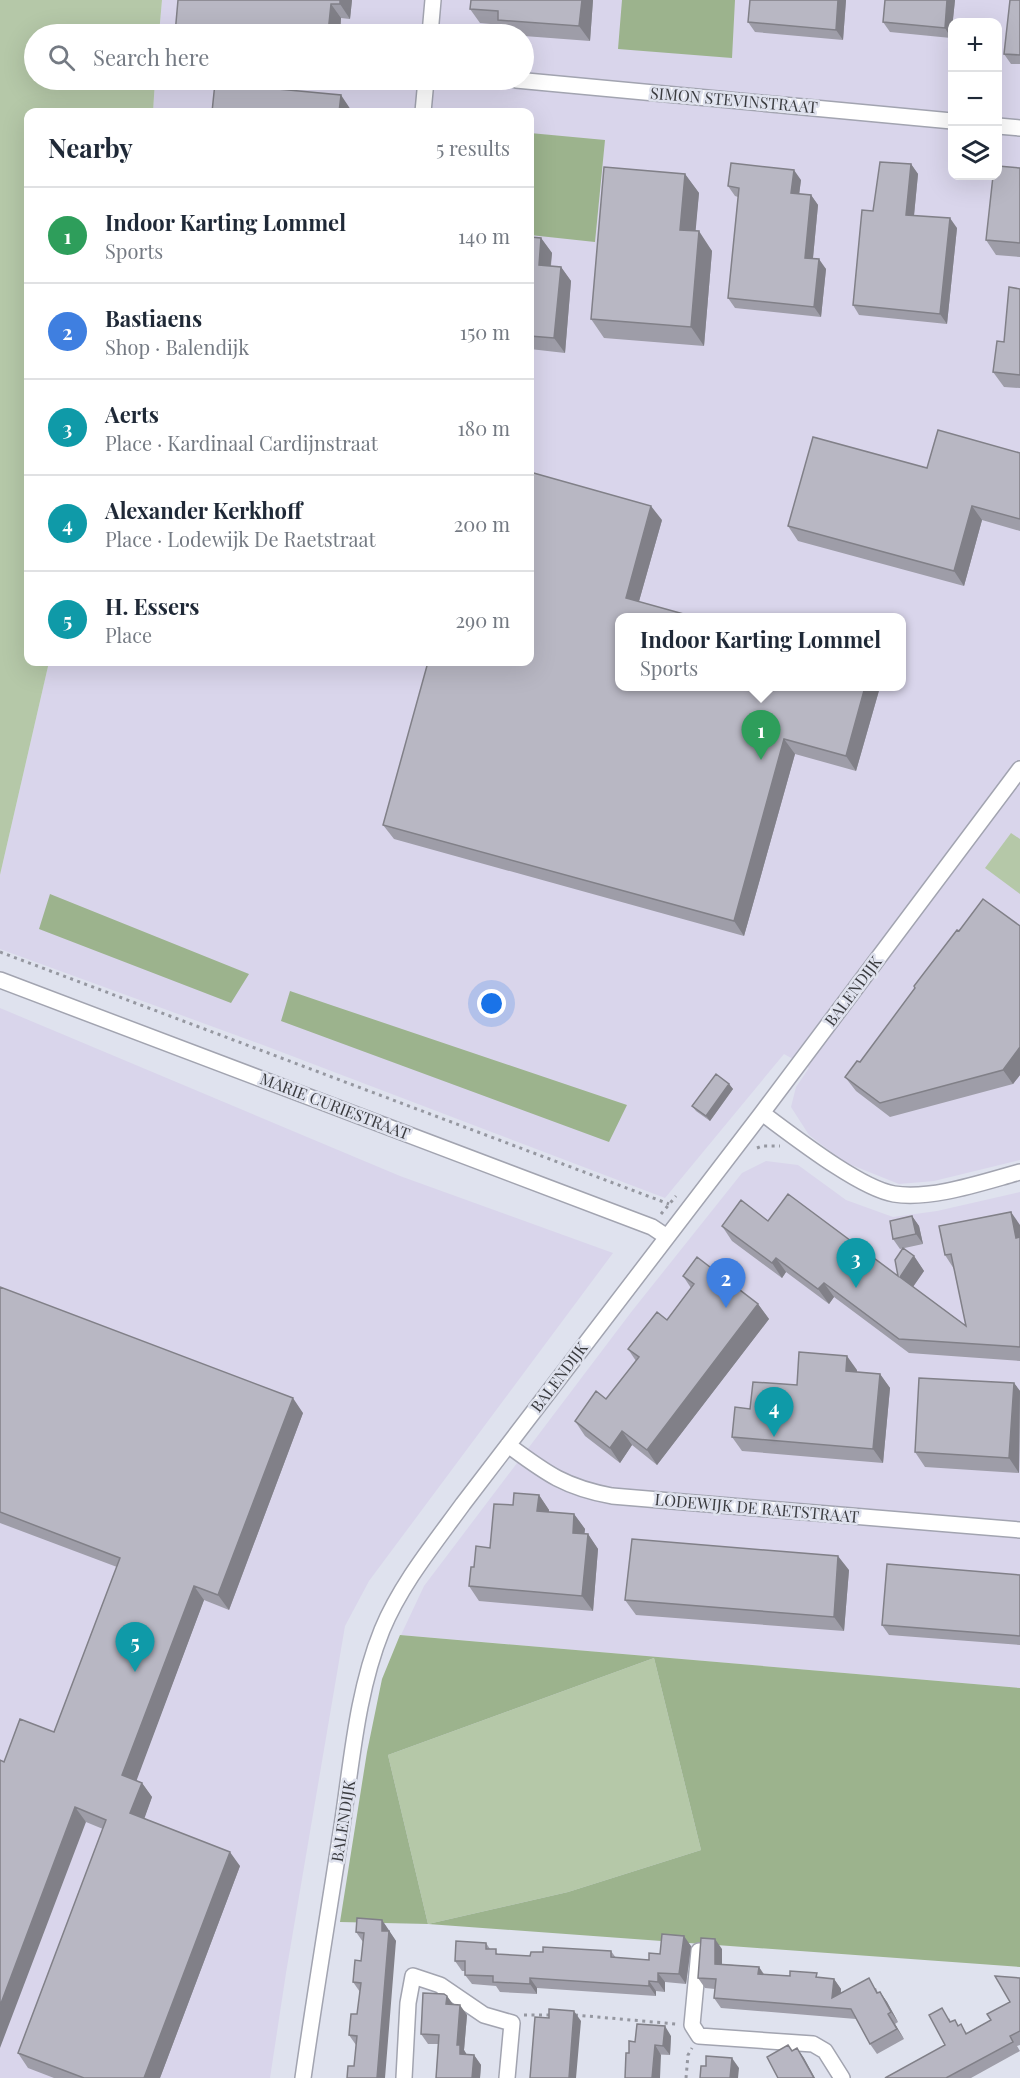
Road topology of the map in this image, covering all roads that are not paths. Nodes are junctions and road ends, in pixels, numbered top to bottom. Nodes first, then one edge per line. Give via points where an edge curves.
1 (433, 0) edge
2 (431, 24) edge
3 (534, 82) edge
4 (425, 90) edge
5 (423, 108) edge
6 (948, 121) edge
7 (1002, 126) edge
8 (1020, 128) edge
9 (1020, 768) edge
10 (0, 980) edge
11 (762, 1113) junction
12 (1020, 1172) edge
13 (667, 1237) junction
14 (508, 1445) junction
15 (1020, 1530) edge
16 (699, 1951) edge
17 (303, 2078) edge
18 (404, 2078) edge
19 (507, 2078) edge
20 (842, 2078) edge

1 - 2 street
3 - 6 street, SIMON STEVINSTRAAT
4 - 5 street
7 - 8 street
9 - 11 street, BALENDIJK
10 - 13 street, MARIE CURIESTRAAT via 641,1223
11 - 12 street via 854,1176 893,1194 940,1192
11 - 13 street, BALENDIJK
13 - 14 street, BALENDIJK
14 - 15 street, LODEWIJK DE RAETSTRAAT via 565,1484 587,1492
14 - 17 street, BALENDIJK via 416,1568 373,1655 358,1720
16 - 20 street via 696,2031 813,2044 825,2051
18 - 19 street via 412,1976 440,1986 484,2015 512,2024

